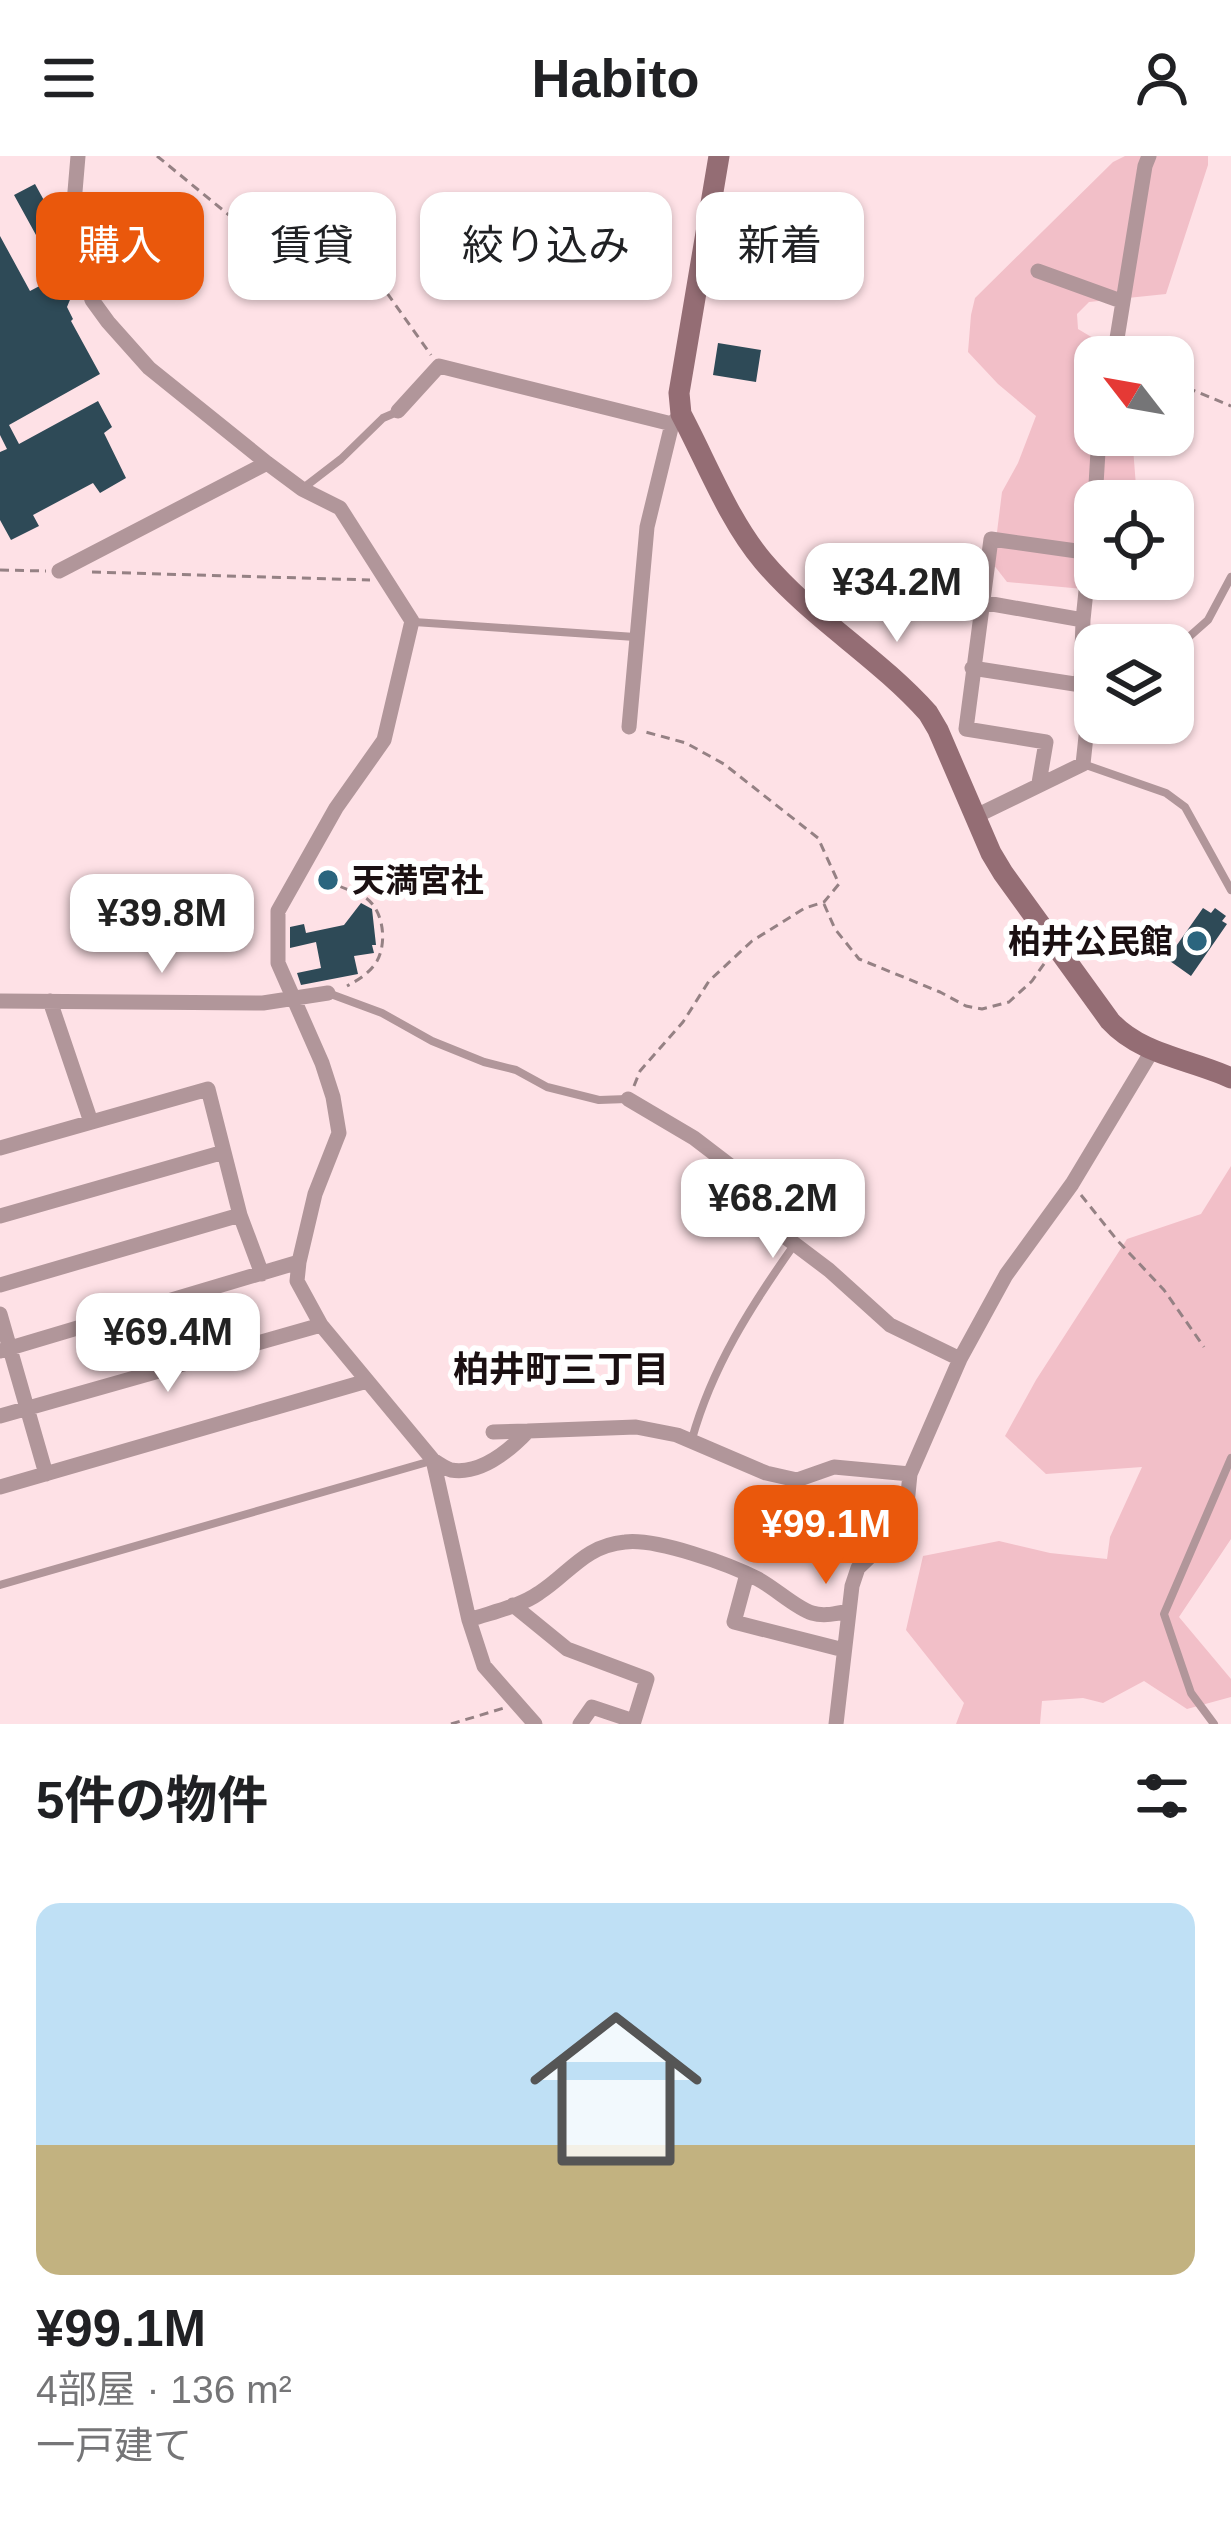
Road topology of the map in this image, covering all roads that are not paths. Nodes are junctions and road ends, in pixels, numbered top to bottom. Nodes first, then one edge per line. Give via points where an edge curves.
1 (78, 156) edge
2 (719, 156) edge
3 (1149, 156) edge
4 (1037, 271) dead end
5 (1121, 302) junction
6 (1117, 336) edge
7 (398, 411) joint
8 (677, 419) junction
9 (267, 463) junction
10 (302, 489) junction
11 (1074, 551) edge
12 (59, 571) road end
13 (1231, 577) edge
14 (1085, 600) edge
15 (982, 602) junction
16 (1083, 620) junction
17 (412, 622) junction
18 (1083, 624) edge
19 (1194, 632) edge
20 (635, 637) junction
21 (973, 668) junction
22 (1074, 684) edge
23 (629, 727) road end
24 (1087, 744) edge
25 (1083, 764) junction
26 (1039, 783) junction
27 (976, 816) junction
28 (1231, 890) edge
29 (328, 993) joint
30 (293, 999) junction
31 (0, 1000) edge
32 (50, 1001) junction
33 (1152, 1051) junction
34 (1231, 1078) edge
35 (628, 1099) joint
36 (91, 1122) junction
37 (0, 1148) edge
38 (224, 1152) junction
39 (240, 1215) junction
40 (0, 1216) edge
41 (794, 1245) junction
42 (298, 1262) junction
43 (262, 1274) junction
44 (0, 1285) edge
45 (0, 1314) edge
46 (321, 1325) junction
47 (5, 1350) edge
48 (960, 1359) junction
49 (367, 1381) junction
50 (27, 1408) junction
51 (0, 1416) edge
52 (528, 1431) junction
53 (493, 1432) dead end
54 (692, 1439) junction
55 (1231, 1458) edge
56 (433, 1460) junction
57 (46, 1474) junction
58 (910, 1474) junction
59 (0, 1487) edge
60 (746, 1574) junction
61 (0, 1585) edge
62 (513, 1605) junction
63 (849, 1611) junction
64 (470, 1620) junction
65 (844, 1650) junction
66 (535, 1724) edge
67 (580, 1724) edge
68 (836, 1724) edge
69 (1214, 1724) edge

1 - 9 street via 73,215 92,300 149,368
2 - 8 street
3 - 5 street
4 - 5 street
5 - 6 street
7 - 8 street via 440,366
7 - 10 lane
8 - 20 street via 646,527
8 - 27 street via 761,559 928,713
9 - 10 street
9 - 12 street
10 - 17 street via 340,508
11 - 15 street via 991,539
13 - 19 lane
14 - 16 street
15 - 16 street
15 - 21 street
16 - 18 street
17 - 20 lane
17 - 30 street via 385,740 278,911 278,963
20 - 23 street
21 - 22 street
21 - 26 street via 966,729 1046,742
24 - 25 street
25 - 26 street
25 - 28 lane via 1185,807
26 - 27 street
27 - 33 street via 1003,873 1120,1032
29 - 30 street
29 - 35 lane via 547,1087
30 - 32 street
30 - 42 street via 322,1063 339,1133
31 - 32 street
32 - 36 street
33 - 34 street
33 - 48 street
35 - 41 street via 745,1177
36 - 37 street
36 - 38 street via 208,1089
38 - 39 street
38 - 40 street
39 - 43 street
39 - 44 street
41 - 48 street via 890,1325
41 - 54 lane via 715,1372
42 - 43 street
42 - 46 street via 298,1281
43 - 47 street
45 - 47 street
46 - 49 street
46 - 50 street
47 - 50 street
48 - 58 street
49 - 56 street
49 - 57 street
50 - 51 street
50 - 57 street
52 - 53 street
52 - 54 street via 636,1427
52 - 56 street via 483,1466 449,1470
54 - 58 street via 797,1480 834,1467
55 - 69 lane via 1164,1614 1191,1693
56 - 61 lane
56 - 64 street
57 - 59 street
58 - 63 street via 906,1514 859,1568
60 - 62 street via 629,1541 601,1547
60 - 63 street via 807,1612
60 - 65 street via 734,1622
62 - 64 street
62 - 67 street via 567,1649 647,1679 634,1721 592,1706
63 - 65 street
64 - 66 street via 484,1666
65 - 68 street

